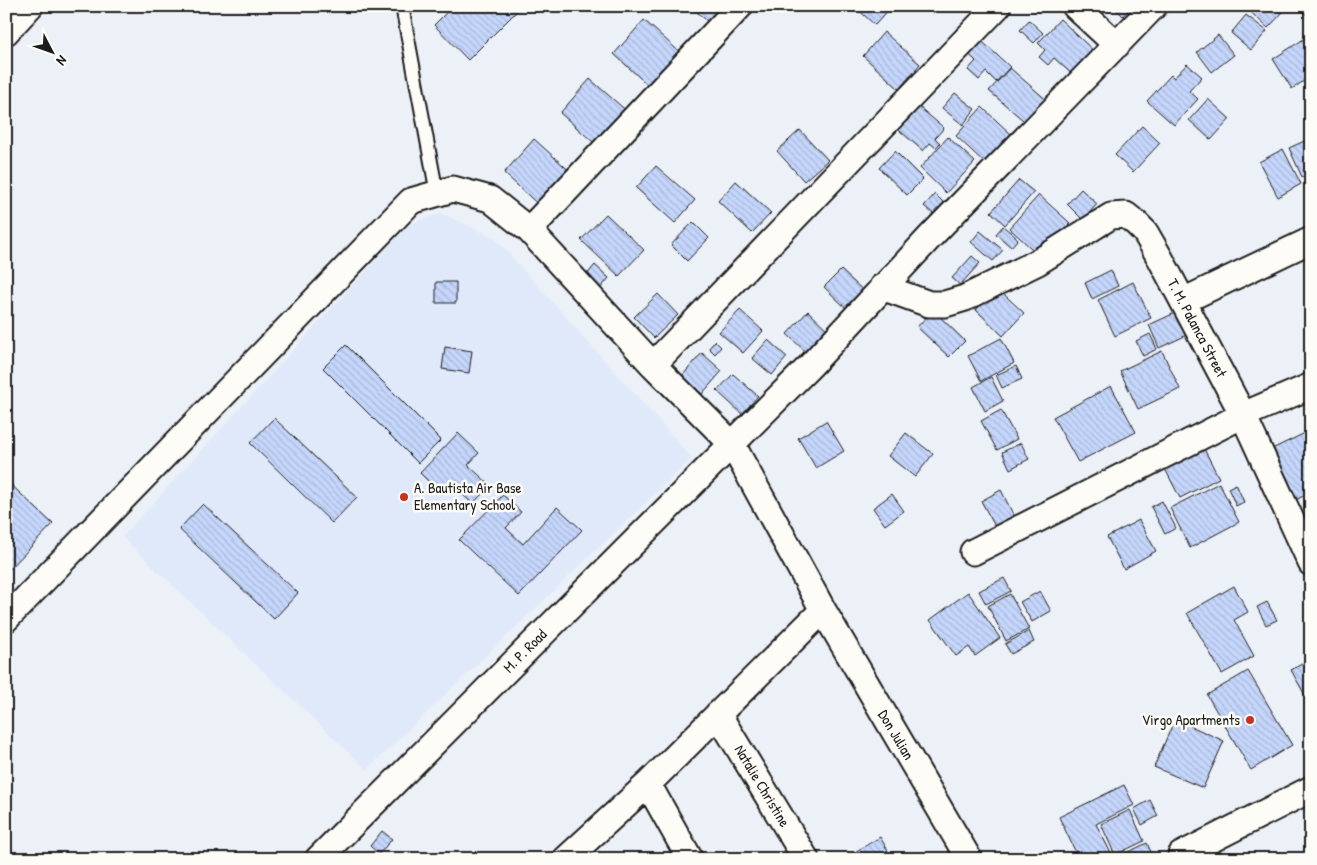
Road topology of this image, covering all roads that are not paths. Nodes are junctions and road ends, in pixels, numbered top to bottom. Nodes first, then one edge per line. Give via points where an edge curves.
1 (30, 6) edge
2 (402, 6) edge
3 (740, 6) edge
4 (998, 6) edge
5 (1075, 6) edge
6 (1154, 6) edge
7 (6, 32) edge
8 (1117, 45) junction
9 (437, 194) junction
10 (529, 230) junction
11 (1311, 240) edge
12 (882, 287) junction
13 (1183, 301) junction
14 (653, 365) junction
15 (1311, 386) edge
16 (1243, 415) junction
17 (732, 444) junction
18 (972, 552) dead end
19 (1311, 563) edge
20 (823, 610) junction
21 (6, 619) edge
22 (718, 714) junction
23 (648, 784) junction
24 (1311, 789) edge
25 (324, 856) edge
26 (1181, 856) dead end
27 (566, 859) edge
28 (690, 859) edge
29 (806, 859) edge
30 (969, 859) edge

1 - 7 street
2 - 9 lane
3 - 10 street
4 - 14 street
5 - 8 street
6 - 8 street, M. P. Road
8 - 12 street, M. P. Road
9 - 10 street, Don Julian via 453,189 490,199
9 - 21 street, Don Julian via 410,200
10 - 14 street, Don Julian
11 - 13 street
12 - 13 street, T. M. Palanca Street via 929,304 945,304 965,298 1058,250 1111,216 1126,216 1145,232
12 - 17 street, M. P. Road via 810,366
13 - 16 street, T. M. Palanca Street
14 - 17 street, Don Julian
15 - 16 street
16 - 18 street
16 - 19 street, T. M. Palanca Street
17 - 20 street, Don Julian
17 - 25 street, M. P. Road
20 - 22 street
20 - 30 street, Don Julian
22 - 23 street
22 - 29 street, Natalie Christine
23 - 27 street
23 - 28 street
24 - 26 street

